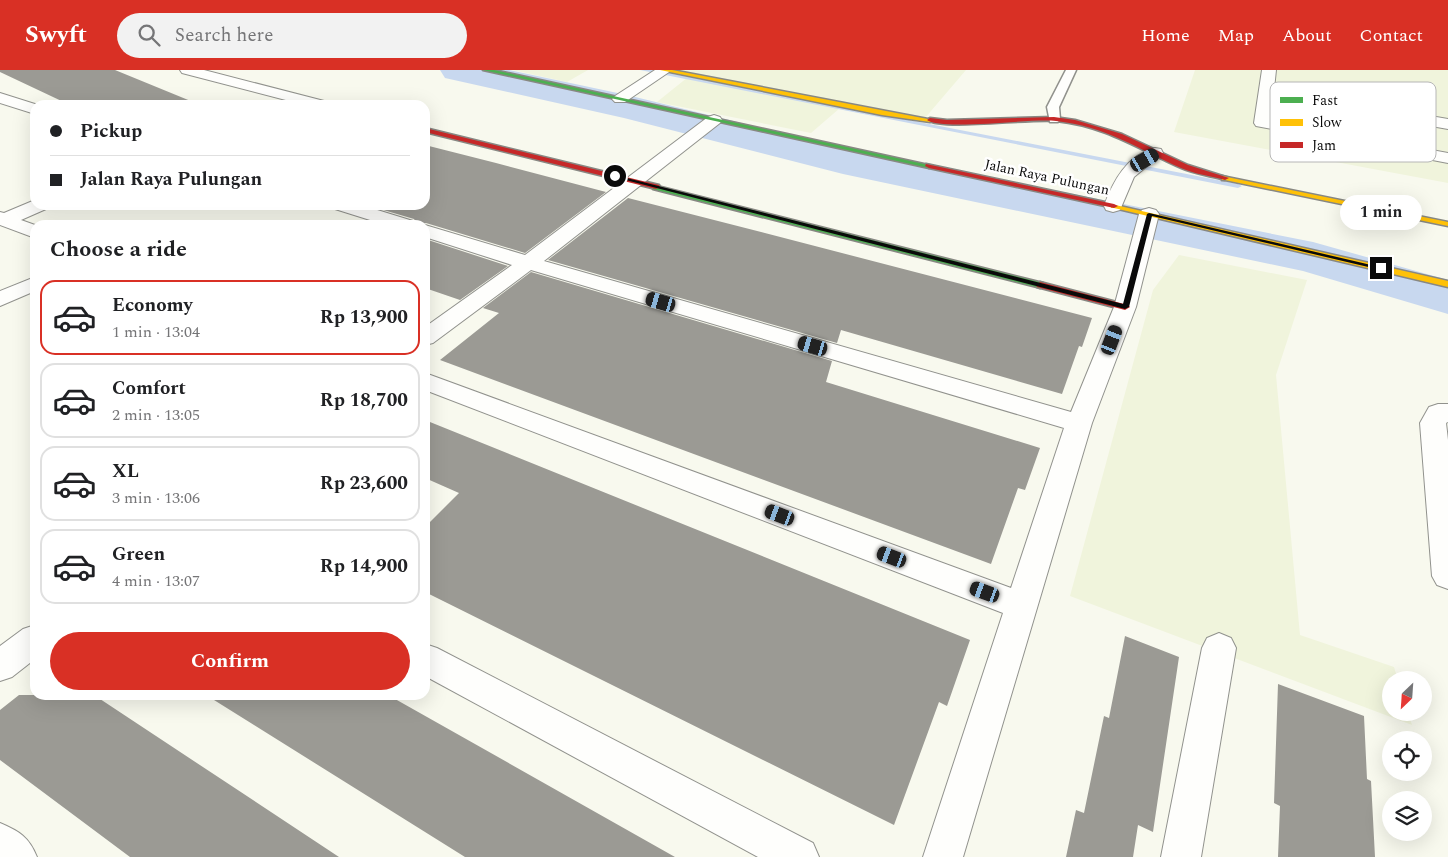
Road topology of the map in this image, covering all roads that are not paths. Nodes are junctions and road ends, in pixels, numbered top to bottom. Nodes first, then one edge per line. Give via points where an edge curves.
1 (187, 70) edge
2 (486, 70) edge
3 (1071, 70) edge
4 (1269, 70) edge
5 (668, 74) edge
6 (1266, 92) junction
7 (1270, 93) edge
8 (0, 98) edge
9 (292, 98) junction
10 (620, 99) junction
11 (287, 100) edge
12 (301, 100) edge
13 (640, 103) junction
14 (30, 107) edge
15 (1054, 119) junction
16 (1270, 125) edge
17 (705, 128) junction
18 (430, 131) edge
19 (1155, 153) junction
20 (634, 181) junction
21 (1113, 206) junction
22 (30, 209) edge
23 (358, 210) edge
24 (2, 219) edge
25 (390, 220) edge
26 (1147, 224) junction
27 (1448, 224) edge
28 (30, 230) edge
29 (430, 233) edge
30 (528, 263) junction
31 (30, 284) edge
32 (1448, 284) edge
33 (0, 299) edge
34 (1125, 307) junction
35 (430, 334) edge
36 (430, 383) edge
37 (1448, 413) edge
38 (1080, 423) junction
39 (1448, 576) edge
40 (1022, 606) junction
41 (30, 643) edge
42 (1219, 648) dead end
43 (430, 662) edge
44 (0, 666) edge
45 (0, 843) edge
46 (17, 857) edge
47 (799, 857) edge
48 (943, 857) edge
49 (1181, 857) edge

1 - 9 street
2 - 10 street, Jalan Raya Pulungan
3 - 15 lane via 1053,107
4 - 6 street
5 - 10 street
5 - 13 street
5 - 15 street via 926,120
6 - 7 street
6 - 16 street via 1262,123
8 - 14 street
9 - 11 street
9 - 12 street
10 - 13 street, Jalan Raya Pulungan
13 - 17 street, Jalan Raya Pulungan
15 - 19 street via 1120,134
17 - 20 street
17 - 21 street, Jalan Raya Pulungan
18 - 20 street
19 - 21 street via 1130,170 1119,187
19 - 27 street via 1224,178
20 - 30 street
20 - 34 street
21 - 26 street, Jalan Raya Pulungan
22 - 24 street
23 - 25 street
24 - 28 street
26 - 32 street, Jalan Raya Pulungan
26 - 34 street
29 - 30 street
30 - 35 street
30 - 38 street
31 - 33 street
34 - 38 street
36 - 40 street
37 - 39 street via 1438,413 1433,423
38 - 40 street
40 - 48 street
41 - 44 street
42 - 49 street
43 - 47 street
45 - 46 street

